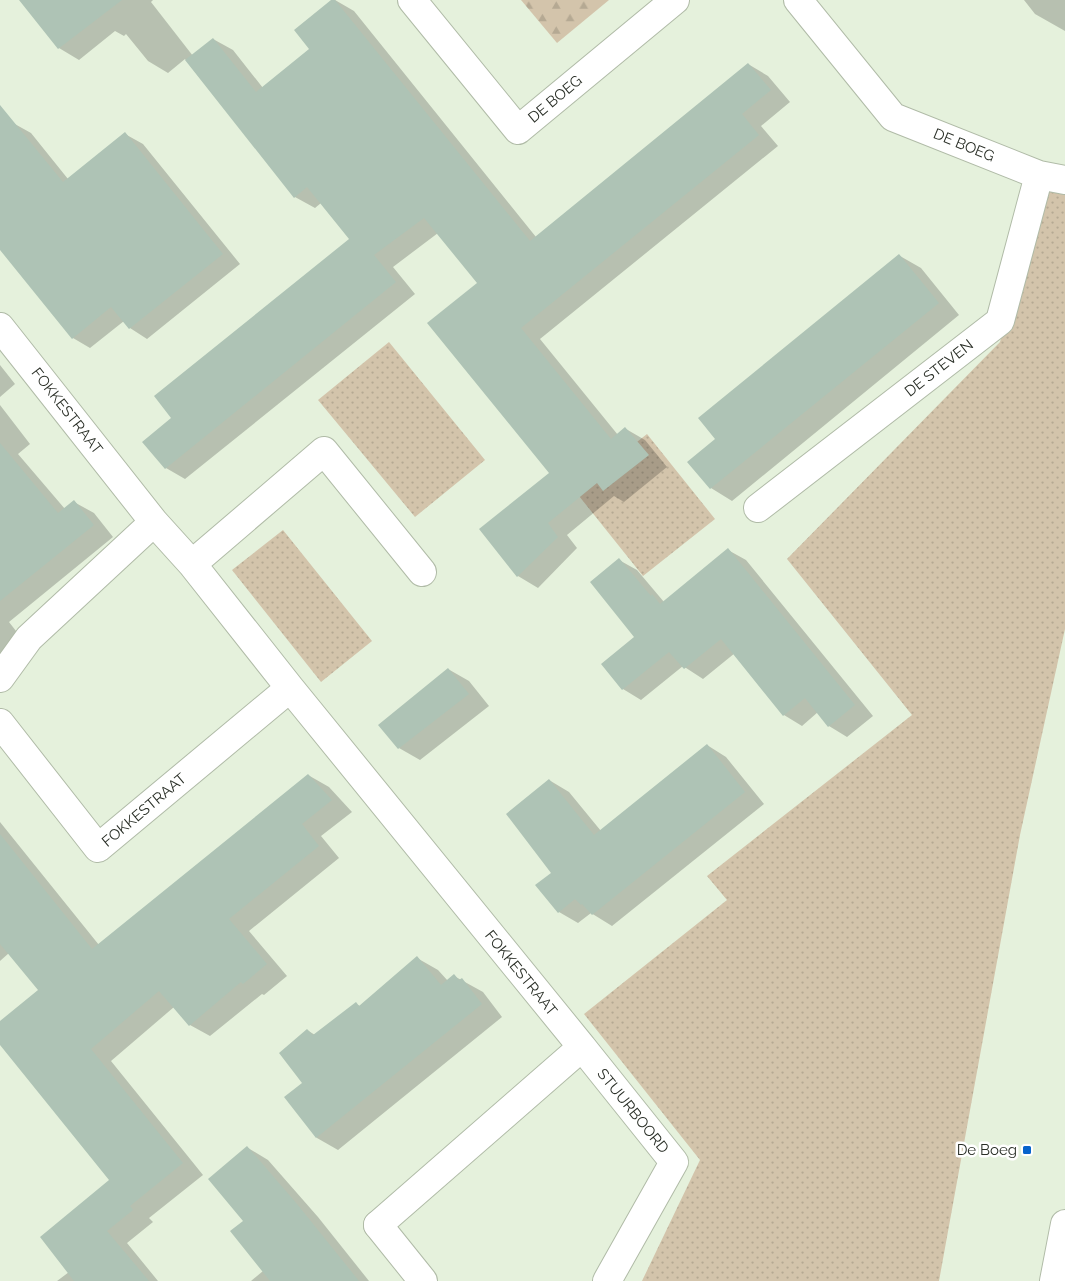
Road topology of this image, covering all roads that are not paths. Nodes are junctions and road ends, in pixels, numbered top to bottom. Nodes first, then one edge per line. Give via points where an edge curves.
1 (412, 0) edge
2 (675, 0) edge
3 (798, 0) edge
4 (1052, 178) edge
5 (0, 327) edge
6 (758, 508) dead end
7 (154, 522) junction
8 (192, 564) junction
9 (422, 572) dead end
10 (0, 678) edge
11 (290, 688) junction
12 (0, 723) edge
13 (582, 1047) junction
14 (1065, 1224) edge
15 (423, 1281) edge
16 (607, 1281) edge
17 (1054, 1281) edge

1 - 2 street, DE BOEG via 518,130
3 - 4 street, DE BOEG via 893,117
4 - 6 street, DE STEVEN via 1000,321
5 - 7 street, FOKKESTRAAT
7 - 8 street, FOKKESTRAAT
7 - 10 street via 29,638
8 - 9 street via 324,451
8 - 11 street, FOKKESTRAAT
11 - 12 street, FOKKESTRAAT via 98,848
11 - 13 street, FOKKESTRAAT
13 - 15 street via 378,1225
13 - 16 street, STUURBOORD via 674,1162
14 - 17 street

